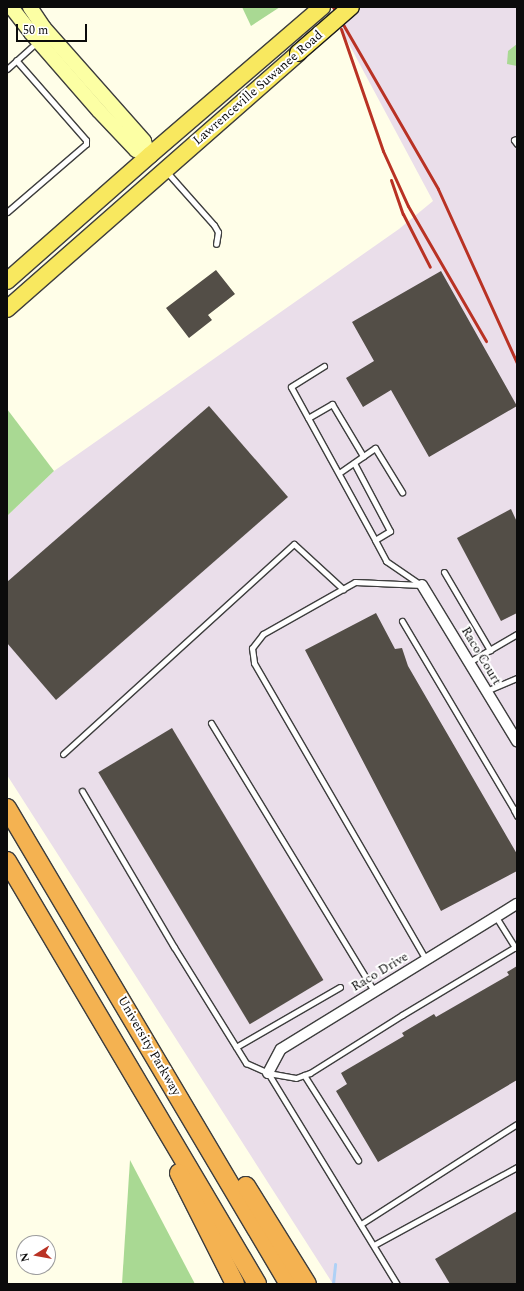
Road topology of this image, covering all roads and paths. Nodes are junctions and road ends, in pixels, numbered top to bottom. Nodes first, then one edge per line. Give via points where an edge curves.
1 (11, 7) edge
2 (30, 7) edge
3 (322, 7) edge
4 (351, 7) edge
5 (38, 42) junction
6 (16, 60) junction
7 (7, 68) edge
8 (517, 139) edge
9 (517, 144) edge
10 (148, 153) junction
11 (165, 170) junction
12 (7, 212) edge
13 (216, 244) dead end
14 (7, 281) edge
15 (7, 308) edge
16 (324, 366) dead end
17 (308, 418) junction
18 (363, 456) junction
19 (354, 463) junction
20 (339, 474) junction
21 (402, 492) dead end
22 (376, 540) junction
23 (444, 572) dead end
24 (422, 585) junction
25 (343, 589) junction
26 (402, 621) dead end
27 (517, 634) edge
28 (490, 650) junction
29 (469, 662) junction
30 (517, 678) edge
31 (486, 691) junction
32 (211, 723) dead end
33 (517, 741) edge
34 (63, 754) dead end
35 (82, 791) dead end
36 (7, 808) edge
37 (515, 809) edge
38 (517, 816) edge
39 (7, 861) edge
40 (517, 904) edge
41 (496, 917) junction
42 (516, 947) edge
43 (426, 960) junction
44 (340, 987) dead end
45 (374, 992) junction
46 (122, 999) junction
47 (236, 1047) junction
48 (268, 1073) junction
49 (304, 1075) junction
50 (137, 1082) junction
51 (517, 1124) edge
52 (358, 1160) dead end
53 (517, 1167) edge
54 (361, 1224) junction
55 (374, 1245) junction
56 (235, 1284) edge
57 (257, 1284) edge
58 (289, 1284) edge
59 (307, 1284) edge
60 (397, 1284) edge

1 - 5 street
2 - 10 street via 53,39 144,140
3 - 10 main road, Lawrenceville Suwanee Road
4 - 11 main road, Lawrenceville Suwanee Road, bridge
5 - 6 lane
5 - 10 street via 136,150
6 - 7 lane
6 - 12 lane via 86,140 86,144
8 - 9 lane via 514,140
10 - 11 street
10 - 14 main road, Lawrenceville Suwanee Road
11 - 13 lane via 214,225 218,232
11 - 15 main road, Lawrenceville Suwanee Road
16 - 17 lane via 291,387
17 - 18 lane via 332,404
17 - 20 lane
18 - 19 lane
18 - 21 lane via 375,448
19 - 20 lane
19 - 22 lane via 390,531
20 - 22 lane
22 - 24 lane via 386,562
23 - 28 lane
24 - 25 lane via 355,582
24 - 29 street, Raco Court
25 - 34 lane via 294,544
25 - 43 lane via 264,634 252,648 254,664
26 - 37 lane
27 - 28 lane
28 - 29 lane
29 - 31 street, Raco Court
30 - 31 lane
31 - 33 street, Raco Court
32 - 45 lane
35 - 47 lane
36 - 46 highway, University Parkway
37 - 38 lane
39 - 50 highway
40 - 41 street, Raco Drive
41 - 42 lane
41 - 43 street, Raco Drive
42 - 49 lane
43 - 45 street, Raco Drive
44 - 47 lane
45 - 48 street, Raco Drive via 281,1049
46 - 58 highway, University Parkway
46 - 59 highway via 153,1037
47 - 48 lane via 246,1063
48 - 49 lane via 296,1078
48 - 54 lane
49 - 52 lane
50 - 56 highway via 163,1142
50 - 57 highway
51 - 54 lane
53 - 55 lane
54 - 55 lane
55 - 60 lane

